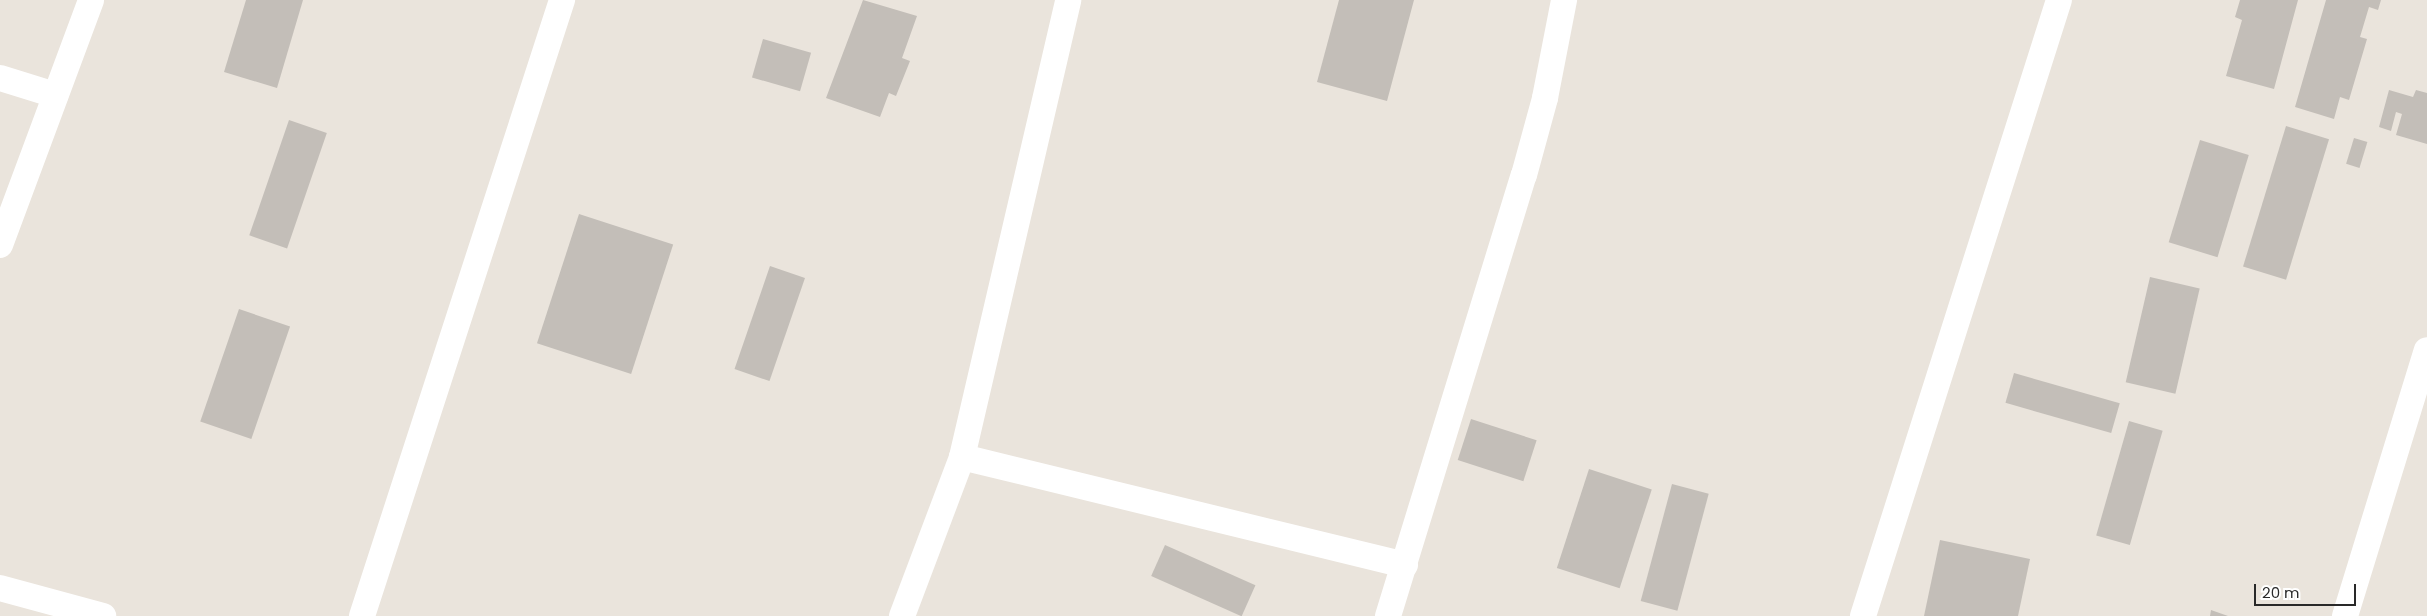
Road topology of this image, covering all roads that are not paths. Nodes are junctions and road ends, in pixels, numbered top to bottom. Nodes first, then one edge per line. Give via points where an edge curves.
1 (91, 0) edge
2 (562, 0) edge
3 (1068, 0) edge
4 (1564, 0) edge
5 (2059, 0) edge
6 (0, 78) edge
7 (55, 95) junction
8 (0, 245) edge
9 (2427, 350) edge
10 (962, 457) junction
11 (1405, 565) junction
12 (0, 588) edge
13 (103, 616) edge
14 (362, 616) edge
15 (902, 616) edge
16 (1388, 616) edge
17 (1863, 616) edge
18 (2344, 616) edge

1 - 7 street
2 - 14 street
3 - 10 street
4 - 11 street via 1546,98
5 - 17 street
6 - 7 street
7 - 8 street
9 - 18 street
10 - 11 street
10 - 15 street
11 - 16 street
12 - 13 street

